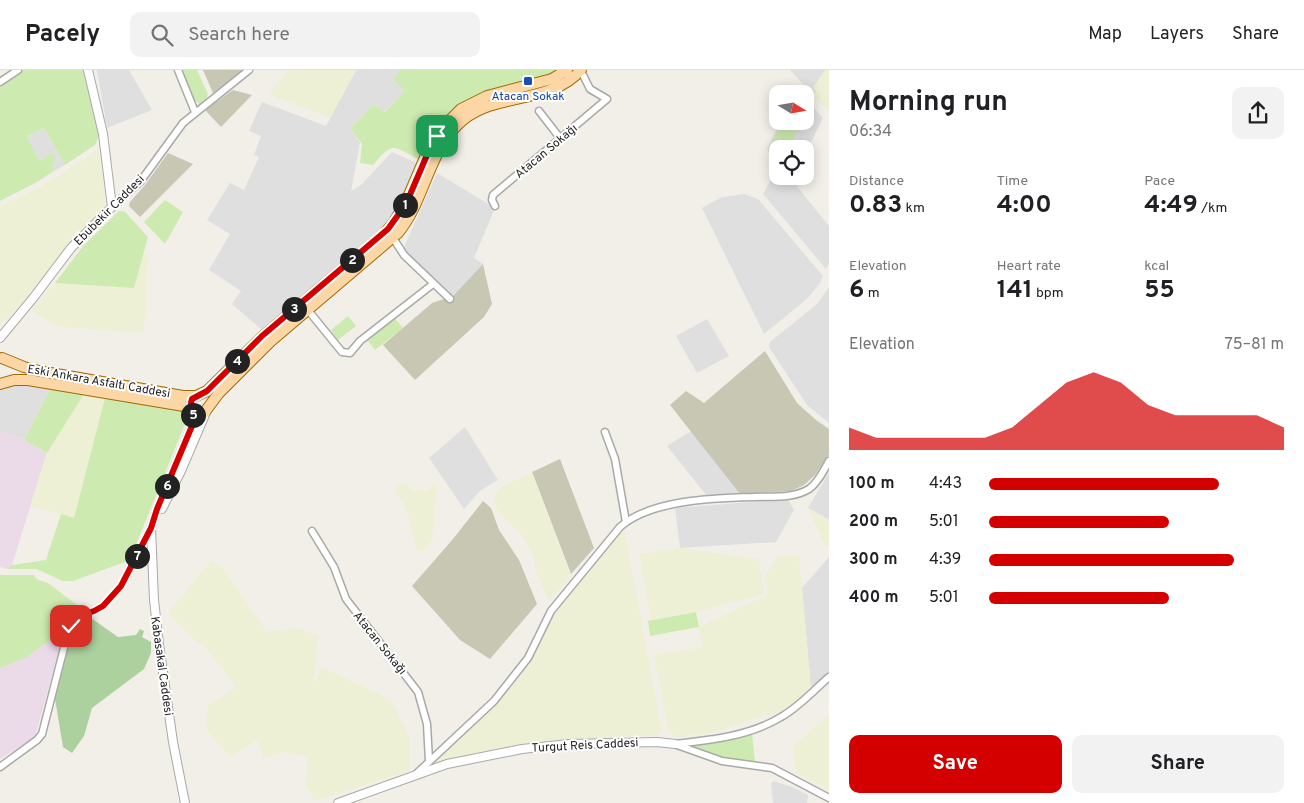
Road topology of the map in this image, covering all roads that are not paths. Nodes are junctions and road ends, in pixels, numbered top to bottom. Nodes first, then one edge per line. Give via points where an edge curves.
1 (18, 70) edge
2 (88, 70) edge
3 (178, 70) edge
4 (249, 70) edge
5 (568, 70) edge
6 (581, 71) edge
7 (0, 82) edge
8 (539, 111) dead end
9 (195, 112) junction
10 (560, 138) junction
11 (495, 206) dead end
12 (112, 207) junction
13 (393, 238) junction
14 (433, 284) junction
15 (450, 299) dead end
16 (308, 309) junction
17 (0, 338) edge
18 (1, 358) edge
19 (0, 383) edge
20 (196, 396) junction
21 (192, 409) junction
22 (207, 409) junction
23 (605, 432) dead end
24 (829, 461) edge
25 (626, 522) junction
26 (151, 528) junction
27 (312, 532) dead end
28 (829, 677) edge
29 (675, 744) junction
30 (429, 761) junction
31 (0, 767) edge
32 (412, 778) junction
33 (829, 798) edge
34 (184, 803) edge
35 (338, 803) edge

1 - 7 street
2 - 12 street via 104,134
3 - 9 street
4 - 9 street, Ebubekir Caddesi
5 - 20 main road via 552,80 487,96 454,115 437,136 406,204 388,229 262,336 207,391
6 - 10 street, Atacan Sokağı via 590,89 607,99
6 - 13 main road via 554,88 487,105 457,125 439,150 412,212
8 - 10 street
9 - 12 street, Ebubekir Caddesi via 183,123 140,182
10 - 11 street, Atacan Sokağı via 493,195
12 - 17 street, Ebubekir Caddesi via 71,248
13 - 14 street via 404,255
13 - 16 main road
14 - 15 street
14 - 16 street via 360,341 350,353 342,352
16 - 22 main road via 218,393
18 - 19 main road, Eski Ankara Asfaltı Caddesi via 8,370
18 - 20 main road, Eski Ankara Asfaltı Caddesi via 39,371
19 - 21 main road, Eski Ankara Asfaltı Caddesi via 14,380 43,382
20 - 21 main road via 191,402
20 - 22 main road via 205,398
21 - 22 main road via 198,414
21 - 26 street via 192,426
22 - 26 street
23 - 25 street via 615,459
24 - 25 street via 811,488 796,495 658,506
25 - 30 street via 551,611 528,658 494,701
26 - 31 street via 117,591 103,606 82,615 69,628 42,734
26 - 34 street, Kabasakal Caddesi via 158,644
27 - 30 street, Atacan Sokağı via 334,567 346,599 418,692 427,724
28 - 29 street via 789,712 763,725 719,738
29 - 32 street, Turgut Reis Caddesi via 550,745 465,760
29 - 33 street, Turgut Reis Caddesi via 722,761 772,768
30 - 32 street
32 - 35 street, Turgut Reis Caddesi

